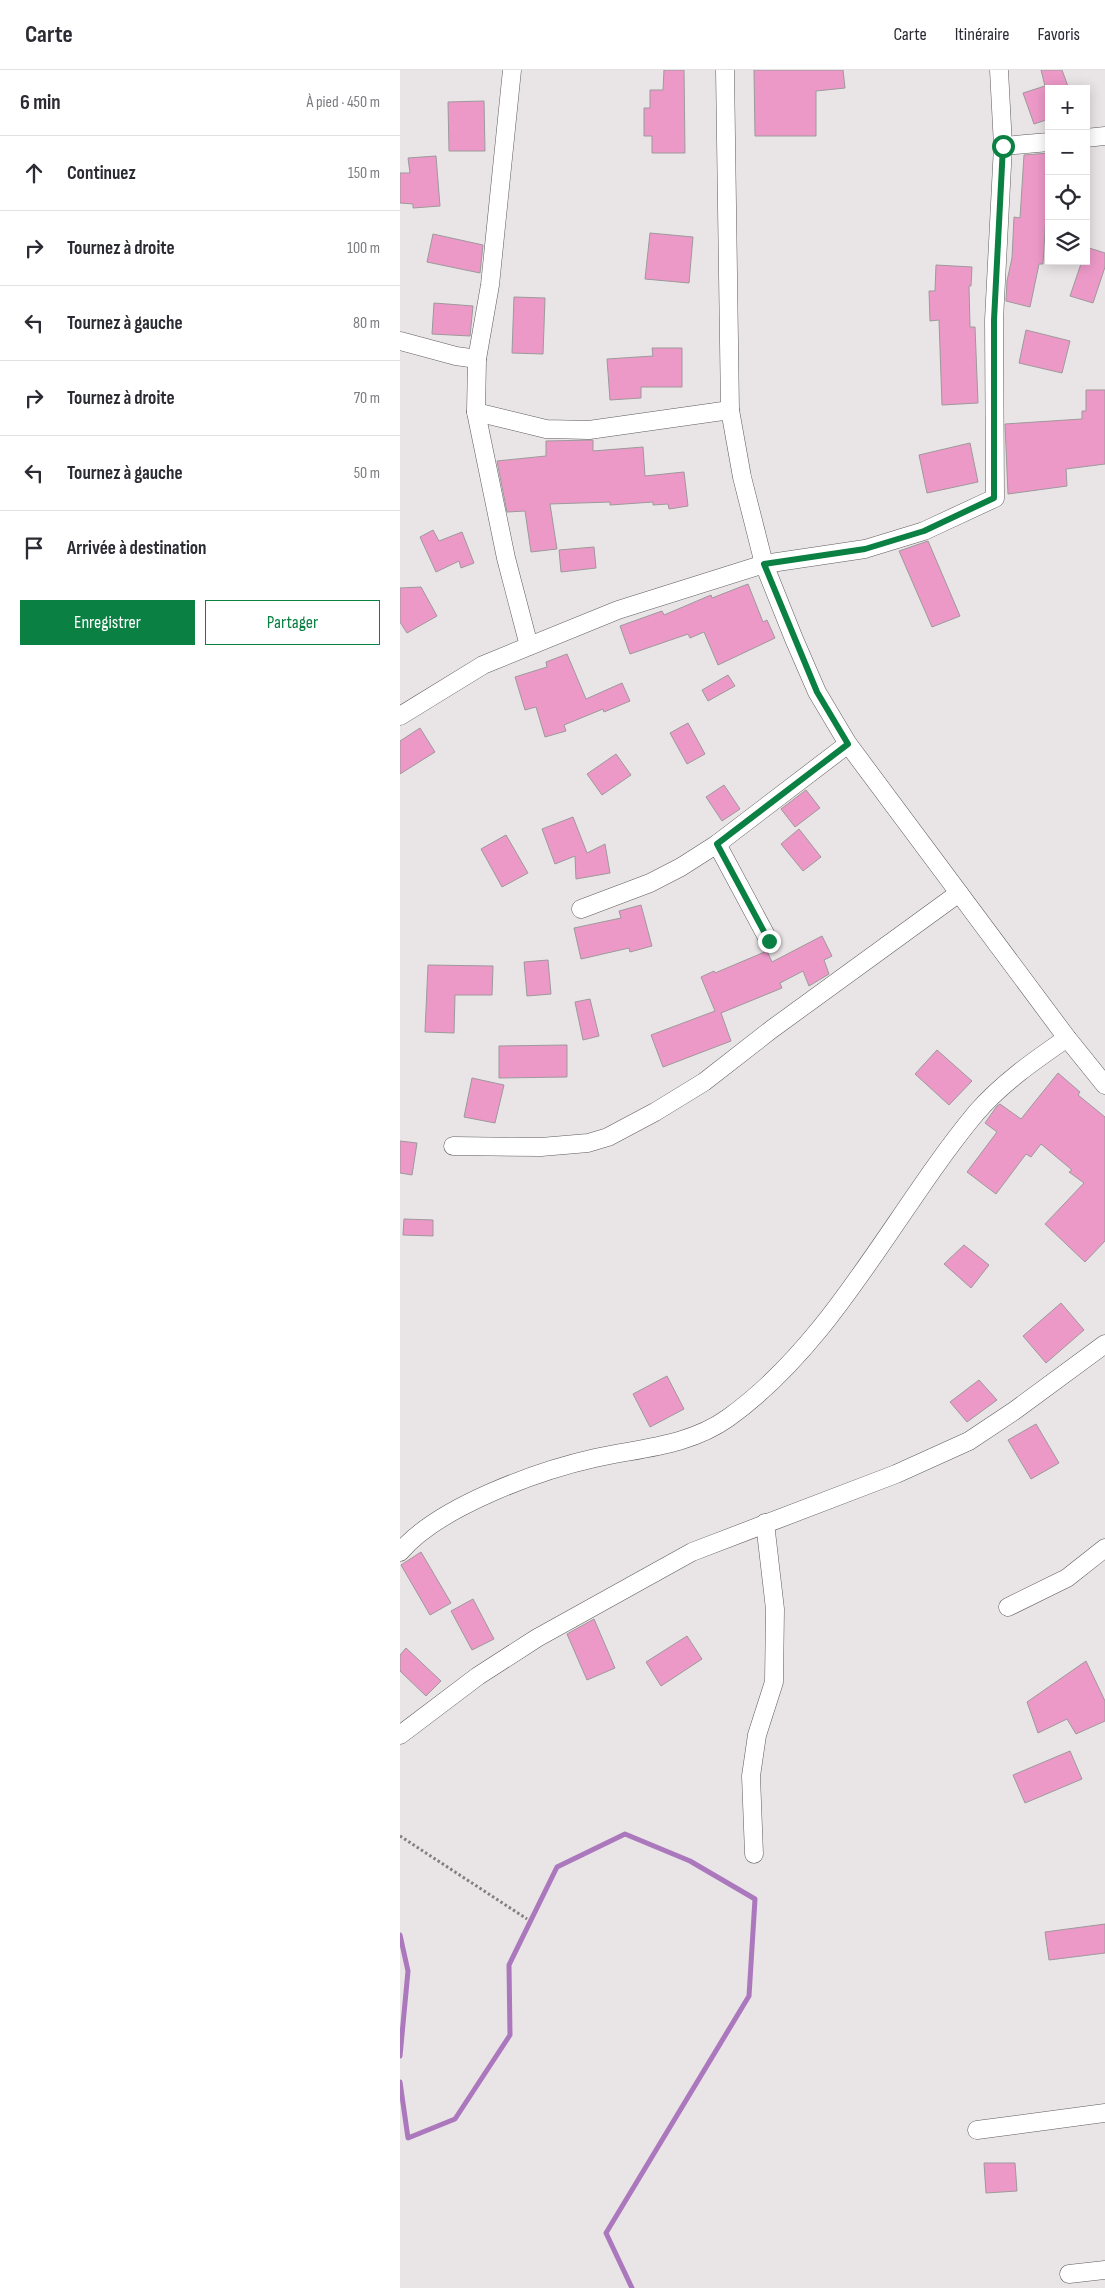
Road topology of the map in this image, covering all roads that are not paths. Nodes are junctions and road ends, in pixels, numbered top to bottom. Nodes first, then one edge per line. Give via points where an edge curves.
1 (512, 70) edge
2 (725, 70) edge
3 (999, 70) edge
4 (1105, 136) edge
5 (1090, 138) edge
6 (1045, 142) edge
7 (1003, 146) junction
8 (400, 341) edge
9 (477, 359) junction
10 (730, 410) junction
11 (476, 412) junction
12 (764, 564) junction
13 (529, 646) junction
14 (400, 716) edge
15 (848, 744) junction
16 (717, 844) junction
17 (959, 893) junction
18 (581, 909) dead end
19 (769, 941) dead end
20 (1068, 1038) junction
21 (1105, 1085) edge
22 (453, 1146) dead end
23 (1105, 1344) edge
24 (765, 1523) junction
25 (1105, 1548) edge
26 (400, 1552) edge
27 (1008, 1607) dead end
28 (400, 1735) edge
29 (754, 1854) dead end
30 (1105, 2113) edge
31 (977, 2130) dead end
32 (1105, 2270) edge
33 (1069, 2274) dead end

1 - 9 street via 490,285
2 - 10 street
3 - 7 street
4 - 5 street
6 - 7 street
7 - 12 street via 994,320 994,498 924,531 865,549
8 - 9 street
9 - 11 street
10 - 11 street via 589,430 546,430
10 - 12 street via 742,477
11 - 13 street via 506,558
12 - 13 street via 618,610
12 - 15 street via 817,692
13 - 14 street via 483,665
15 - 16 street
15 - 17 street
16 - 18 street via 650,883
16 - 19 street
17 - 20 street
17 - 22 street via 704,1082 608,1137 588,1143 541,1147
20 - 21 street
20 - 26 street via 1024,1067 977,1112 822,1326 780,1375 726,1419 689,1438 594,1458 504,1486 438,1521 411,1539
23 - 24 street via 970,1441 896,1474
24 - 28 street via 692,1552 536,1638 478,1676
24 - 29 street via 775,1609 774,1682 756,1735 751,1776
25 - 27 street via 1067,1578
30 - 31 street
32 - 33 street

